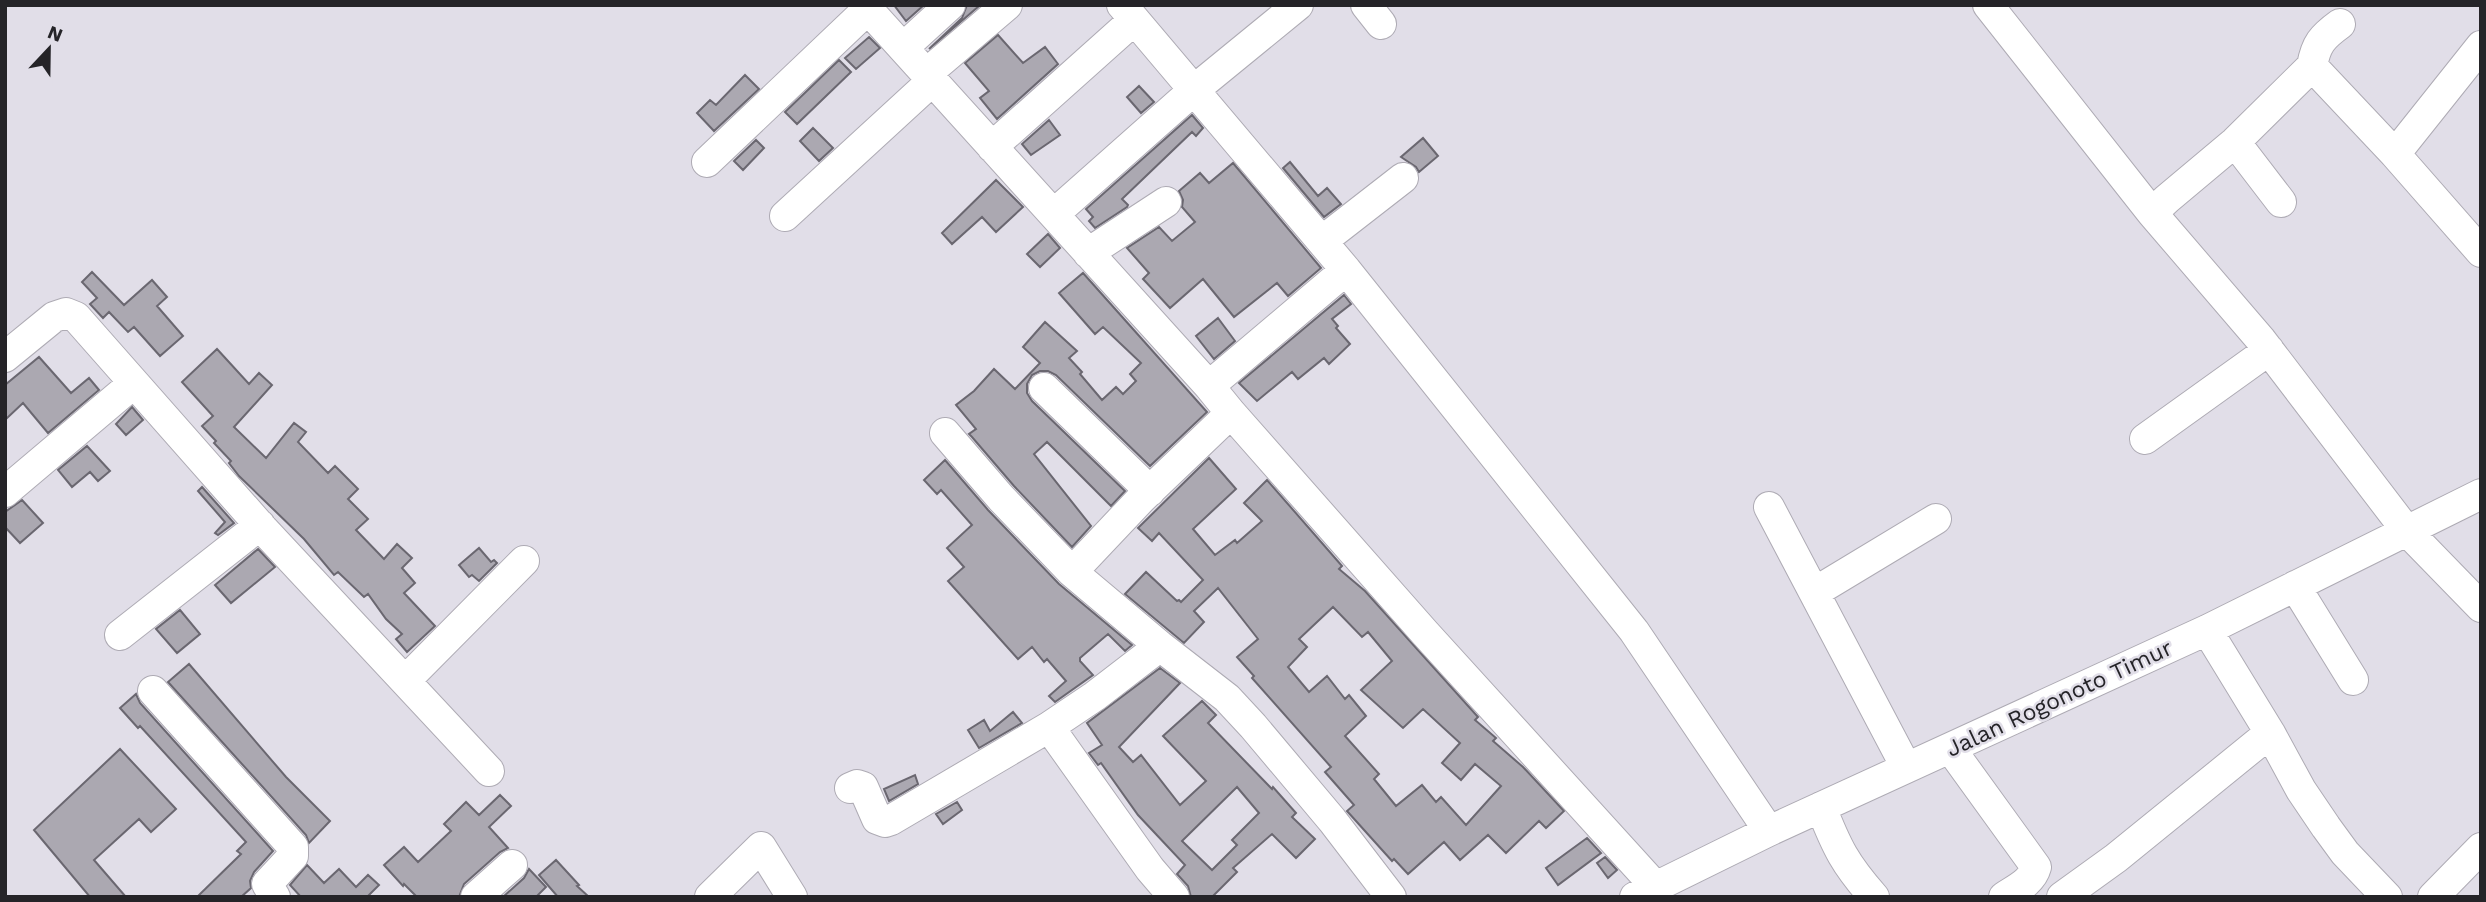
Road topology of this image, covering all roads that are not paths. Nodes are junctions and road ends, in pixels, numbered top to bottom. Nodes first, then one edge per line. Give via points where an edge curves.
1 (950, 5) edge
2 (1007, 5) edge
3 (1298, 5) edge
4 (1988, 5) edge
5 (866, 7) edge
6 (1128, 13) edge
7 (2340, 24) dead end
8 (2481, 46) edge
9 (904, 47) junction
10 (2312, 66) junction
11 (929, 77) junction
12 (1194, 90) junction
13 (2235, 142) junction
14 (992, 147) junction
15 (2395, 154) junction
16 (707, 162) dead end
17 (1403, 178) dead end
18 (1166, 202) dead end
19 (2281, 202) dead end
20 (2152, 213) junction
21 (1054, 214) junction
22 (785, 216) dead end
23 (1322, 241) junction
24 (2481, 252) edge
25 (1088, 253) junction
26 (1346, 270) junction
27 (2269, 351) junction
28 (5, 356) edge
29 (134, 383) junction
30 (1209, 386) junction
31 (1044, 388) dead end
32 (1231, 412) junction
33 (945, 433) dead end
34 (2145, 439) dead end
35 (1150, 491) junction
36 (5, 492) edge
37 (2481, 494) edge
38 (1769, 507) dead end
39 (1936, 519) dead end
40 (260, 525) junction
41 (2406, 530) junction
42 (524, 561) dead end
43 (1072, 572) junction
44 (2295, 586) junction
45 (1815, 592) junction
46 (2481, 607) edge
47 (2207, 630) junction
48 (120, 635) dead end
49 (1160, 646) junction
50 (2353, 680) dead end
51 (405, 681) junction
52 (153, 691) dead end
53 (1049, 727) junction
54 (2270, 733) junction
55 (1950, 748) junction
56 (1906, 767) junction
57 (489, 771) dead end
58 (850, 788) dead end
59 (1821, 807) junction
60 (1769, 831) junction
61 (2481, 848) edge
62 (1663, 889) edge
63 (275, 897) edge
64 (710, 897) edge
65 (792, 897) edge
66 (1174, 897) edge
67 (1391, 897) edge
68 (1874, 897) edge
69 (2004, 897) edge
70 (2062, 897) edge
71 (2387, 897) edge
72 (2433, 897) edge

1 - 9 street
2 - 11 street
3 - 12 street
4 - 20 street
5 - 9 street
5 - 16 street
6 - 12 street
6 - 14 street
7 - 10 street via 2322,38
8 - 15 street
9 - 11 street
10 - 13 street
10 - 15 street
11 - 14 street
11 - 22 street
12 - 21 street
12 - 23 street
13 - 19 street
13 - 20 street
14 - 21 street
15 - 24 street
17 - 23 street
18 - 25 street
20 - 27 street
21 - 25 street
23 - 26 street
25 - 30 street
26 - 30 street
26 - 60 street via 1633,631
27 - 34 street
27 - 41 street
28 - 29 street via 54,317 66,313 76,317
29 - 36 street
29 - 40 street
30 - 32 street
31 - 35 street
32 - 35 street
32 - 62 street via 1425,633
33 - 43 street
35 - 43 street
37 - 41 street, Jalan Rogonoto Timur
38 - 45 street
39 - 45 street
40 - 48 street
40 - 51 street
41 - 44 street, Jalan Rogonoto Timur
41 - 46 street
42 - 51 street
43 - 49 street
44 - 47 street, Jalan Rogonoto Timur
44 - 50 street
45 - 56 street
47 - 54 street
47 - 55 street, Jalan Rogonoto Timur
49 - 53 street
49 - 67 street via 1217,689 1253,726
51 - 57 street
52 - 63 street via 293,847 293,856 267,884
53 - 58 street via 885,822 877,819 863,787
53 - 66 street
54 - 70 street
54 - 71 street via 2301,790 2344,853
55 - 56 street, Jalan Rogonoto Timur
55 - 69 street via 2036,867 2029,880
56 - 59 street, Jalan Rogonoto Timur
59 - 60 street, Jalan Rogonoto Timur
59 - 68 street via 1843,860
60 - 62 street, Jalan Rogonoto Timur
61 - 72 street
64 - 65 street via 761,847

